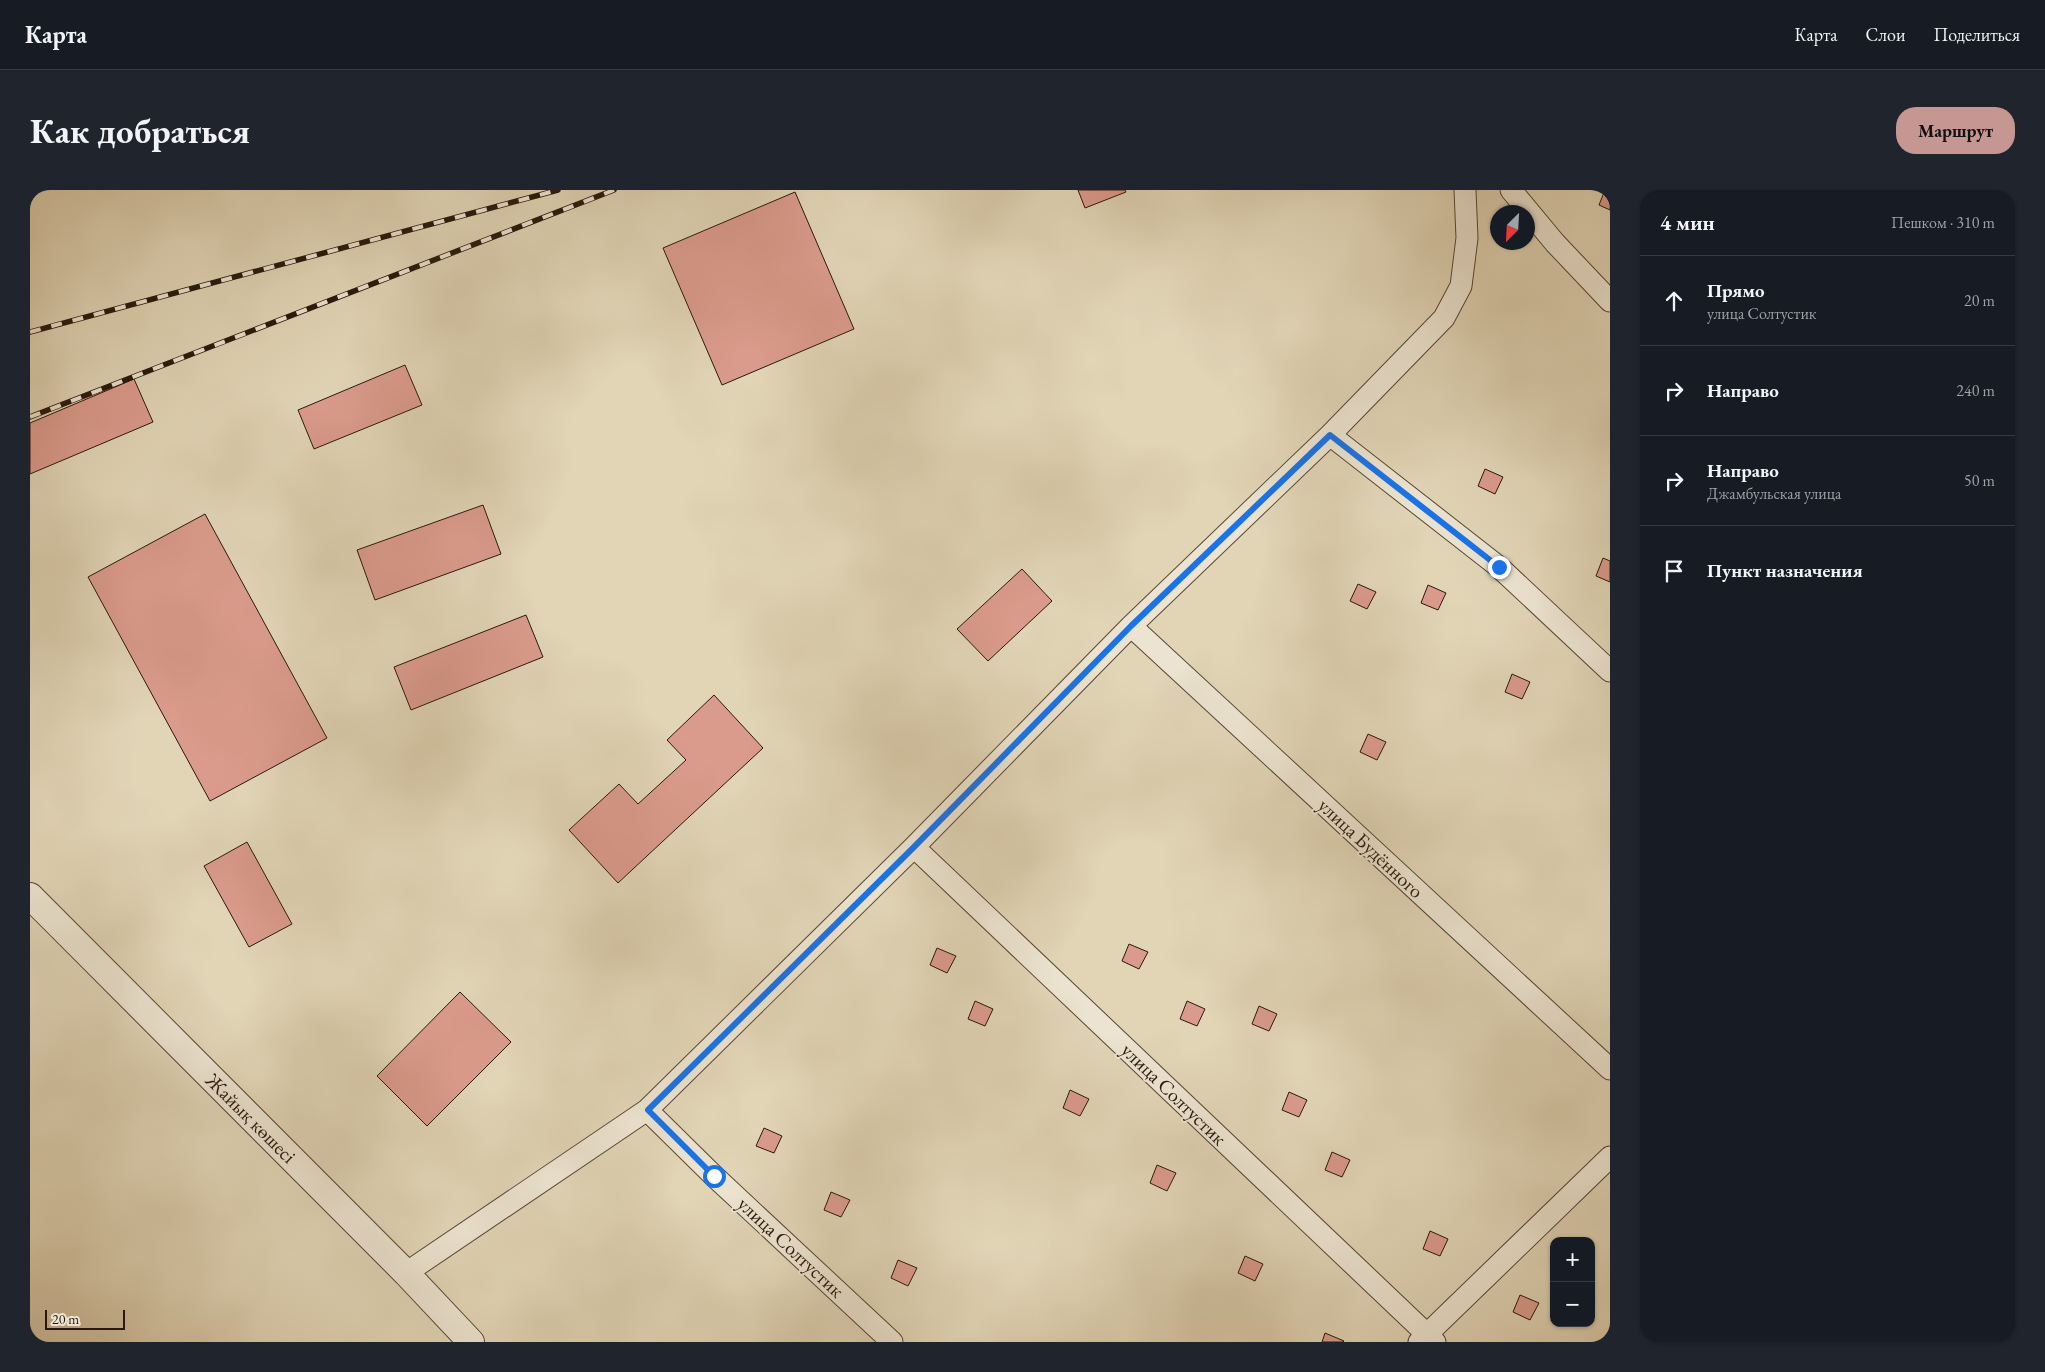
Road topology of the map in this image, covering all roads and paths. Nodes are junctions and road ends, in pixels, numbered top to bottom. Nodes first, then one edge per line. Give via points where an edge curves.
1 (1464, 190) edge
2 (1511, 190) edge
3 (1610, 300) edge
4 (1330, 435) junction
5 (1131, 626) junction
6 (1610, 671) edge
7 (914, 847) junction
8 (30, 896) edge
9 (1610, 1069) edge
10 (648, 1110) junction
11 (1610, 1156) edge
12 (406, 1273) junction
13 (1427, 1339) edge
14 (471, 1342) edge
15 (892, 1342) edge

1 - 4 street via 1467,238 1461,286 1444,318
2 - 3 street via 1555,243
4 - 5 street
4 - 6 street via 1499,567
5 - 7 street
5 - 9 street, улица Будённого
7 - 10 street
7 - 13 street, улица Солтустик
8 - 12 street, Жайық көшесі
10 - 12 street
10 - 15 street, улица Солтустик
11 - 13 street
12 - 14 street, Жайық көшесі

